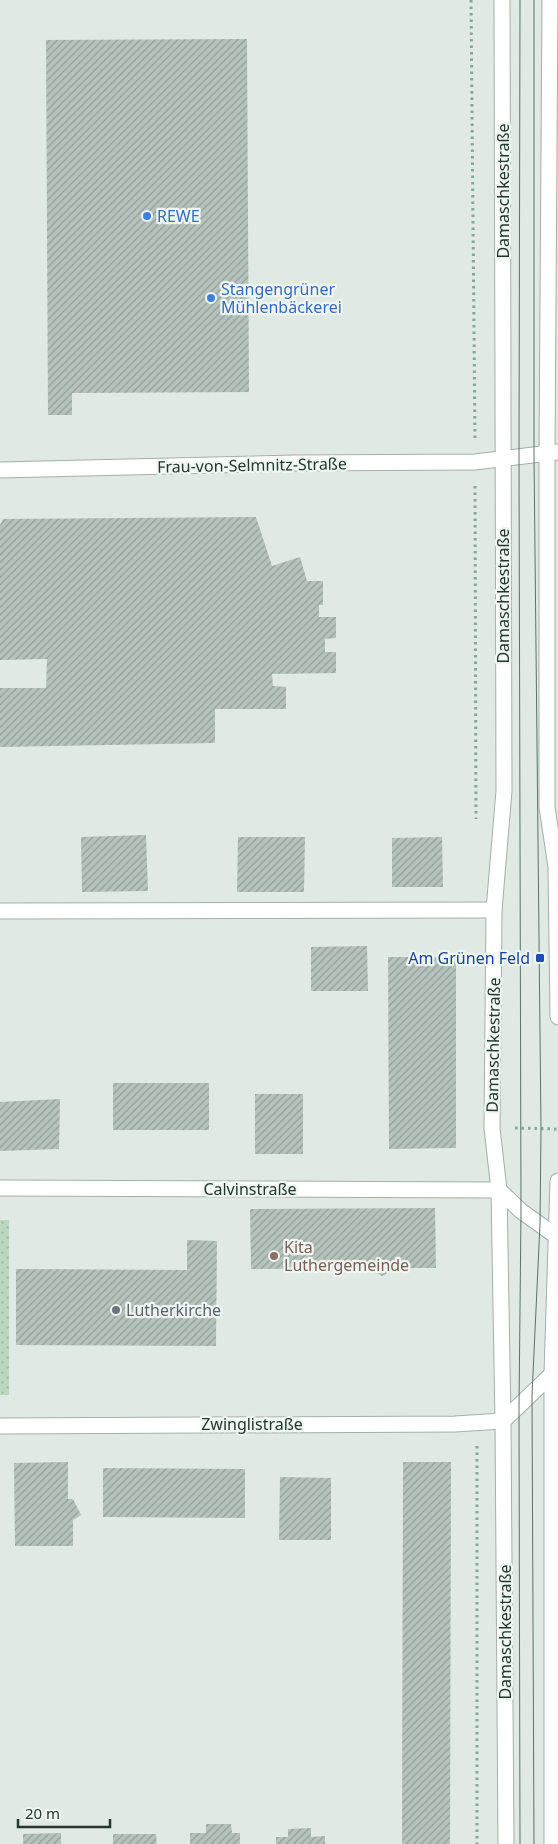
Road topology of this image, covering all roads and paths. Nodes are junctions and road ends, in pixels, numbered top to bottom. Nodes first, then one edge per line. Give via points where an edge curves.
1 (502, 0) edge
2 (550, 0) edge
3 (552, 453) edge
4 (503, 459) junction
5 (0, 470) edge
6 (0, 910) edge
7 (494, 910) junction
8 (558, 1017) edge
9 (492, 1128) junction
10 (558, 1128) edge
11 (558, 1181) edge
12 (0, 1188) edge
13 (499, 1190) junction
14 (557, 1236) edge
15 (555, 1374) edge
16 (503, 1421) junction
17 (0, 1426) edge
18 (506, 1844) edge
19 (552, 1844) edge

1 - 4 street, Damaschkestraße
2 - 3 street
3 - 4 street, Frau-von-Selmnitz-Straße
3 - 8 street via 547,807 556,867
4 - 5 street, Frau-von-Selmnitz-Straße
4 - 7 street, Damaschkestraße via 504,790
6 - 7 street
7 - 9 street, Damaschkestraße
9 - 10 path
9 - 13 street, Damaschkestraße
11 - 14 street
12 - 13 street, Calvinstraße
13 - 14 street via 521,1211
13 - 16 street, Damaschkestraße
14 - 15 street
15 - 16 street
15 - 19 street
16 - 17 street, Zwinglistraße via 455,1424
16 - 18 street, Damaschkestraße

